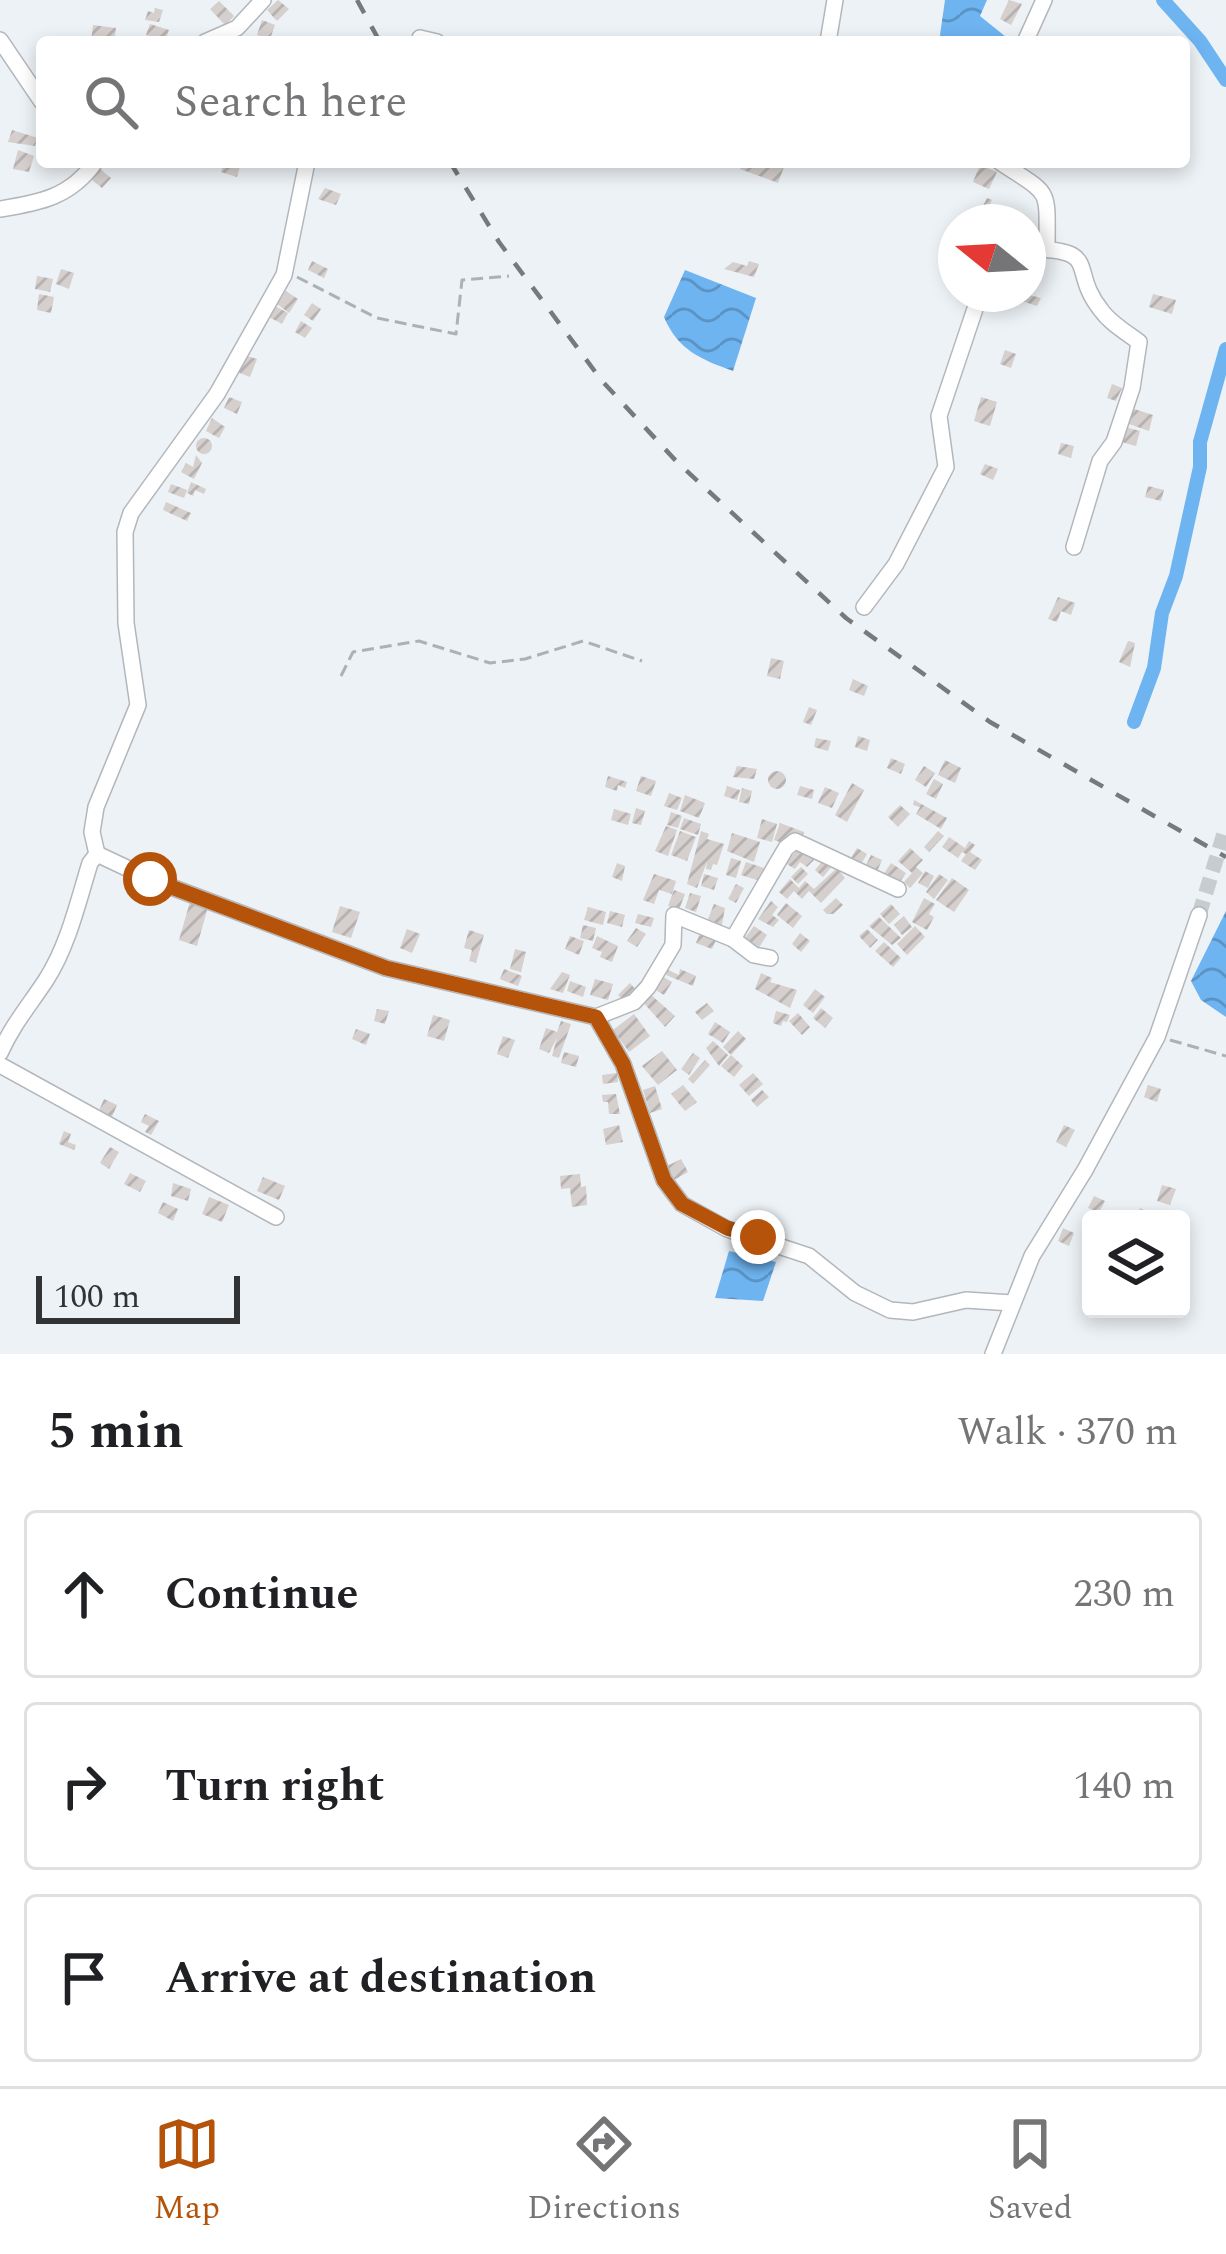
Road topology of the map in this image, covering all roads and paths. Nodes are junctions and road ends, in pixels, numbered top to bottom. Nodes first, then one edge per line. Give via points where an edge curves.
1 (263, 0) edge
2 (835, 0) edge
3 (1044, 0) edge
4 (225, 36) edge
5 (828, 36) edge
6 (1028, 36) edge
7 (0, 40) edge
8 (36, 93) edge
9 (88, 168) edge
10 (306, 168) edge
11 (1010, 168) edge
12 (0, 209) edge
13 (1047, 249) joint
14 (285, 271) junction
15 (509, 277) dead end
16 (974, 312) edge
17 (1074, 547) dead end
18 (864, 607) dead end
19 (642, 662) dead end
20 (341, 676) dead end
21 (97, 854) junction
22 (898, 890) dead end
23 (1199, 915) tunnel mouth
24 (733, 939) junction
25 (770, 958) dead end
26 (596, 1017) junction
27 (7, 1018) edge
28 (1157, 1037) junction
29 (0, 1053) edge
30 (1226, 1056) edge
31 (0, 1066) edge
32 (276, 1217) dead end
33 (1012, 1303) junction
34 (993, 1354) edge

1 - 4 street
2 - 5 street
3 - 6 street
7 - 8 street
9 - 12 street via 49,201
10 - 14 street
11 - 13 street via 1046,195
13 - 17 street via 1084,265 1102,313 1139,342 1132,388
14 - 15 path via 377,318 456,334 462,280
14 - 21 street via 217,394 131,513 126,623 138,705 96,807
16 - 18 street via 939,416 946,467 896,565
19 - 20 path via 583,641 490,663 418,641 353,652
21 - 26 street via 386,968
21 - 27 street via 46,980
22 - 24 street via 795,841
23 - 28 street
24 - 25 street
24 - 26 street via 674,915 673,945 648,987
26 - 33 street via 623,1064 664,1180 682,1204 809,1256 890,1310
27 - 29 street
28 - 30 path
28 - 33 street
31 - 32 street
33 - 34 street

